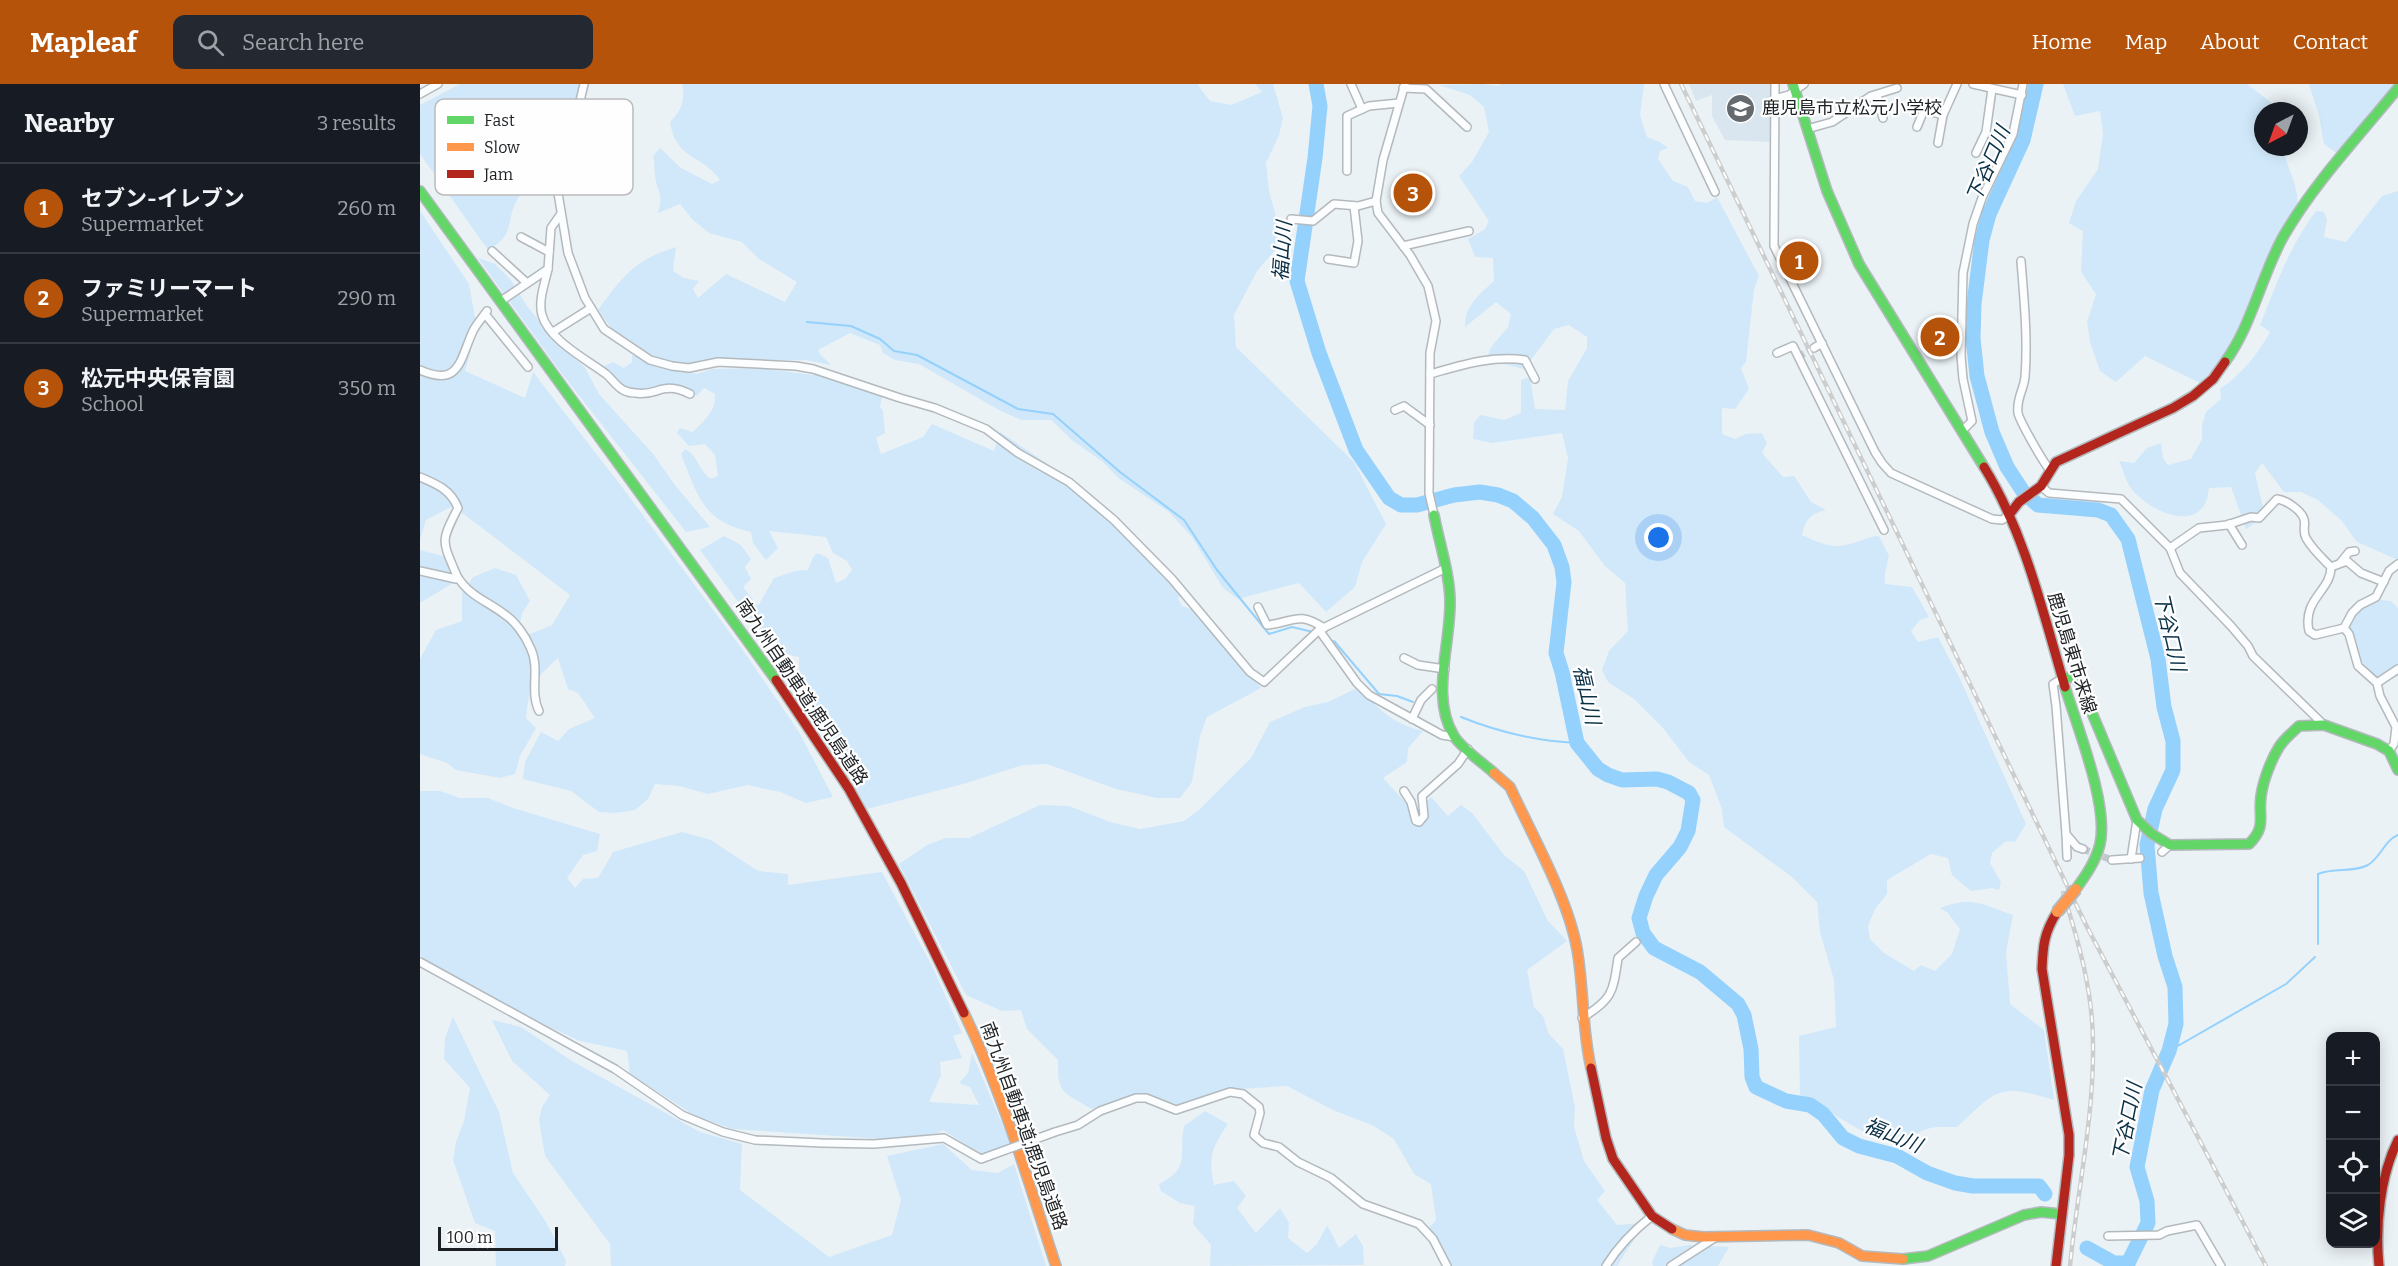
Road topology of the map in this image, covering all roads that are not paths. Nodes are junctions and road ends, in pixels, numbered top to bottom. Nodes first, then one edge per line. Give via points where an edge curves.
1 (438, 84) edge
2 (584, 84) edge
3 (1351, 84) edge
4 (1664, 84) edge
5 (1775, 84) edge
6 (1804, 84) edge
7 (1957, 84) edge
8 (1973, 84) edge
9 (2023, 84) edge
10 (1404, 86) edge
11 (1993, 87) edge
12 (1794, 88) edge
13 (1897, 88) dead end
14 (2398, 88) edge
15 (420, 94) edge
16 (1877, 95) junction
17 (2022, 95) junction
18 (580, 99) edge
19 (1774, 99) junction
20 (1399, 103) junction
21 (1362, 109) junction
22 (1943, 115) junction
23 (1883, 118) dead end
24 (1467, 127) dead end
25 (1917, 127) dead end
26 (1807, 129) junction
27 (1938, 143) dead end
28 (1976, 153) dead end
29 (1347, 171) dead end
30 (420, 191) edge
31 (1715, 192) dead end
32 (559, 195) edge
33 (1376, 201) junction
34 (1354, 206) junction
35 (560, 215) junction
36 (1291, 219) dead end
37 (1469, 231) dead end
38 (521, 237) dead end
39 (1403, 246) junction
40 (492, 251) dead end
41 (549, 252) junction
42 (1328, 259) dead end
43 (2020, 261) dead end
44 (548, 269) junction
45 (527, 283) junction
46 (504, 299) dead end
47 (591, 308) junction
48 (553, 332) junction
49 (1822, 343) junction
50 (1814, 348) tunnel mouth
51 (1777, 353) dead end
52 (528, 367) dead end
53 (420, 370) edge
54 (1430, 374) junction
55 (1535, 378) dead end
56 (690, 394) dead end
57 (1395, 410) dead end
58 (1430, 425) junction
59 (1962, 430) junction
60 (2049, 469) junction
61 (420, 477) edge
62 (2038, 489) junction
63 (1434, 515) joint
64 (2009, 515) junction
65 (2229, 524) junction
66 (1884, 530) dead end
67 (2242, 544) dead end
68 (2170, 548) junction
69 (2355, 550) dead end
70 (2341, 562) junction
71 (2398, 564) edge
72 (1446, 567) junction
73 (2331, 567) junction
74 (420, 571) edge
75 (457, 576) junction
76 (2384, 582) junction
77 (1258, 607) dead end
78 (2344, 628) junction
79 (1322, 629) junction
80 (1404, 658) dead end
81 (1444, 669) junction
82 (2398, 669) edge
83 (2063, 678) junction
84 (2378, 683) junction
85 (1432, 689) dead end
86 (539, 711) dead end
87 (1412, 719) junction
88 (2324, 725) junction
89 (1454, 737) junction
90 (1468, 750) junction
91 (2389, 751) junction
92 (2398, 770) edge
93 (1404, 790) dead end
94 (2140, 824) junction
95 (2066, 834) junction
96 (2083, 849) tunnel mouth
97 (2067, 857) dead end
98 (2140, 858) dead end
99 (2131, 859) junction
100 (2112, 860) tunnel mouth
101 (1636, 942) dead end
102 (420, 962) edge
103 (1582, 1018) junction
104 (2398, 1140) edge
105 (2061, 1214) junction
106 (1652, 1216) junction
107 (2108, 1236) dead end
108 (1716, 1237) junction
109 (1056, 1266) edge
110 (1447, 1266) edge
111 (1606, 1266) edge
112 (1671, 1266) edge
113 (2056, 1266) edge
114 (2222, 1266) edge
115 (2379, 1266) edge

1 - 15 street
2 - 18 street
3 - 21 street
4 - 31 street
5 - 19 street
6 - 12 street
7 - 22 street
8 - 11 street
9 - 17 street
10 - 20 street
10 - 24 street via 1426,89
11 - 17 street
11 - 28 street via 1986,132
12 - 19 street
12 - 26 main road, 鹿児島東市来線
13 - 16 street
14 - 60 main road via 2303,204 2272,259 2237,346 2213,379 2173,408 2063,457
16 - 23 street
16 - 26 street via 1832,122
17 - 59 street via 2013,134 1973,224 1963,273 1961,356 1972,421
19 - 49 street via 1774,246
20 - 21 street
20 - 33 street
21 - 29 street via 1347,116
22 - 25 street via 1924,110
22 - 27 street
26 - 59 main road, 鹿児島東市来線 via 1827,191 1859,264
30 - 109 main road, 南九州自動車道;鹿児島道路 via 826,752 901,883 958,998 1004,1110
32 - 35 street
33 - 34 street
33 - 39 street via 1378,213
34 - 36 street via 1334,204 1313,222
34 - 42 street via 1358,242 1354,263
35 - 41 street via 551,228
35 - 47 street via 568,253
37 - 39 street
38 - 41 street
39 - 54 street via 1428,286 1436,321
40 - 45 street
41 - 44 street
43 - 60 street via 2025,379 2018,414
44 - 45 street
44 - 48 street via 541,304 542,316
45 - 46 street
47 - 48 street
47 - 79 street via 604,329 650,360 689,368 718,362 813,369 935,408 986,429 1018,453 1069,482 1114,520 1172,579 1250,672 1264,682
48 - 56 street via 622,389 641,394 669,387
49 - 50 street
49 - 64 street via 1882,464 1891,472 1992,519 2002,520
51 - 66 street via 1793,346
52 - 53 street via 486,313 474,328 459,367 444,377
54 - 55 street via 1507,357 1525,360
54 - 58 street
57 - 58 street via 1404,406
58 - 63 street via 1429,493
59 - 64 main road, 鹿児島東市来線
60 - 62 main road
61 - 75 street via 441,485 458,508 444,537
62 - 64 main road via 2019,502
62 - 68 street via 2121,499
63 - 72 main road
64 - 83 main road, 鹿児島東市来線
65 - 67 street
65 - 68 street via 2199,528
65 - 73 street via 2250,516 2259,518 2277,499 2283,500 2304,519 2304,534 2310,546
68 - 88 street via 2180,573 2253,656
69 - 70 street
70 - 73 street
70 - 76 street via 2347,561 2361,573
71 - 76 street
72 - 79 street
72 - 81 main road via 1450,628
73 - 78 street via 2331,575 2309,611 2309,631 2315,635
74 - 75 street via 456,579
75 - 86 street via 475,597 513,621 530,647 536,664 535,702
76 - 78 street via 2376,597 2352,613
77 - 79 street via 1268,625 1303,618
78 - 84 street via 2358,666
79 - 87 street via 1369,695
80 - 81 street via 1418,665
81 - 89 main road via 1441,694
82 - 84 street
83 - 94 main road via 2073,677 2079,682
83 - 95 street via 2052,688
83 - 105 main road, 鹿児島東市来線, bridge via 2097,791 2104,832 2096,858 2047,928 2043,944 2042,969 2069,1135
84 - 91 street via 2396,728
85 - 87 street via 1421,700
87 - 89 street
88 - 91 main road
88 - 94 main road via 2299,726 2280,745 2264,783 2260,828 2253,841 2241,845 2165,846
89 - 90 main road
90 - 93 street via 1422,796 1424,816 1419,822
90 - 103 main road via 1510,787 1567,911 1577,949
91 - 92 main road
94 - 99 street
95 - 96 street
95 - 97 street
98 - 99 street
99 - 100 street
101 - 103 street via 1618,958 1614,988 1606,1000
102 - 110 street, bridge via 615,1069 682,1115 755,1140 874,1144 944,1138 981,1159 1078,1125 1100,1111 1136,1098 1176,1110 1230,1092 1244,1094 1259,1107 1254,1135 1263,1143 1279,1147 1298,1162 1331,1178 1363,1204 1419,1224 1433,1239
103 - 106 main road via 1613,1159
104 - 115 main road via 2389,1158 2376,1251
105 - 108 main road via 2024,1215 1928,1256 1894,1260 1862,1256 1839,1243 1808,1235
105 - 113 main road, 鹿児島東市来線
106 - 108 main road via 1685,1235
106 - 111 street via 1617,1247
107 - 114 street via 2159,1235 2197,1225
108 - 112 street

